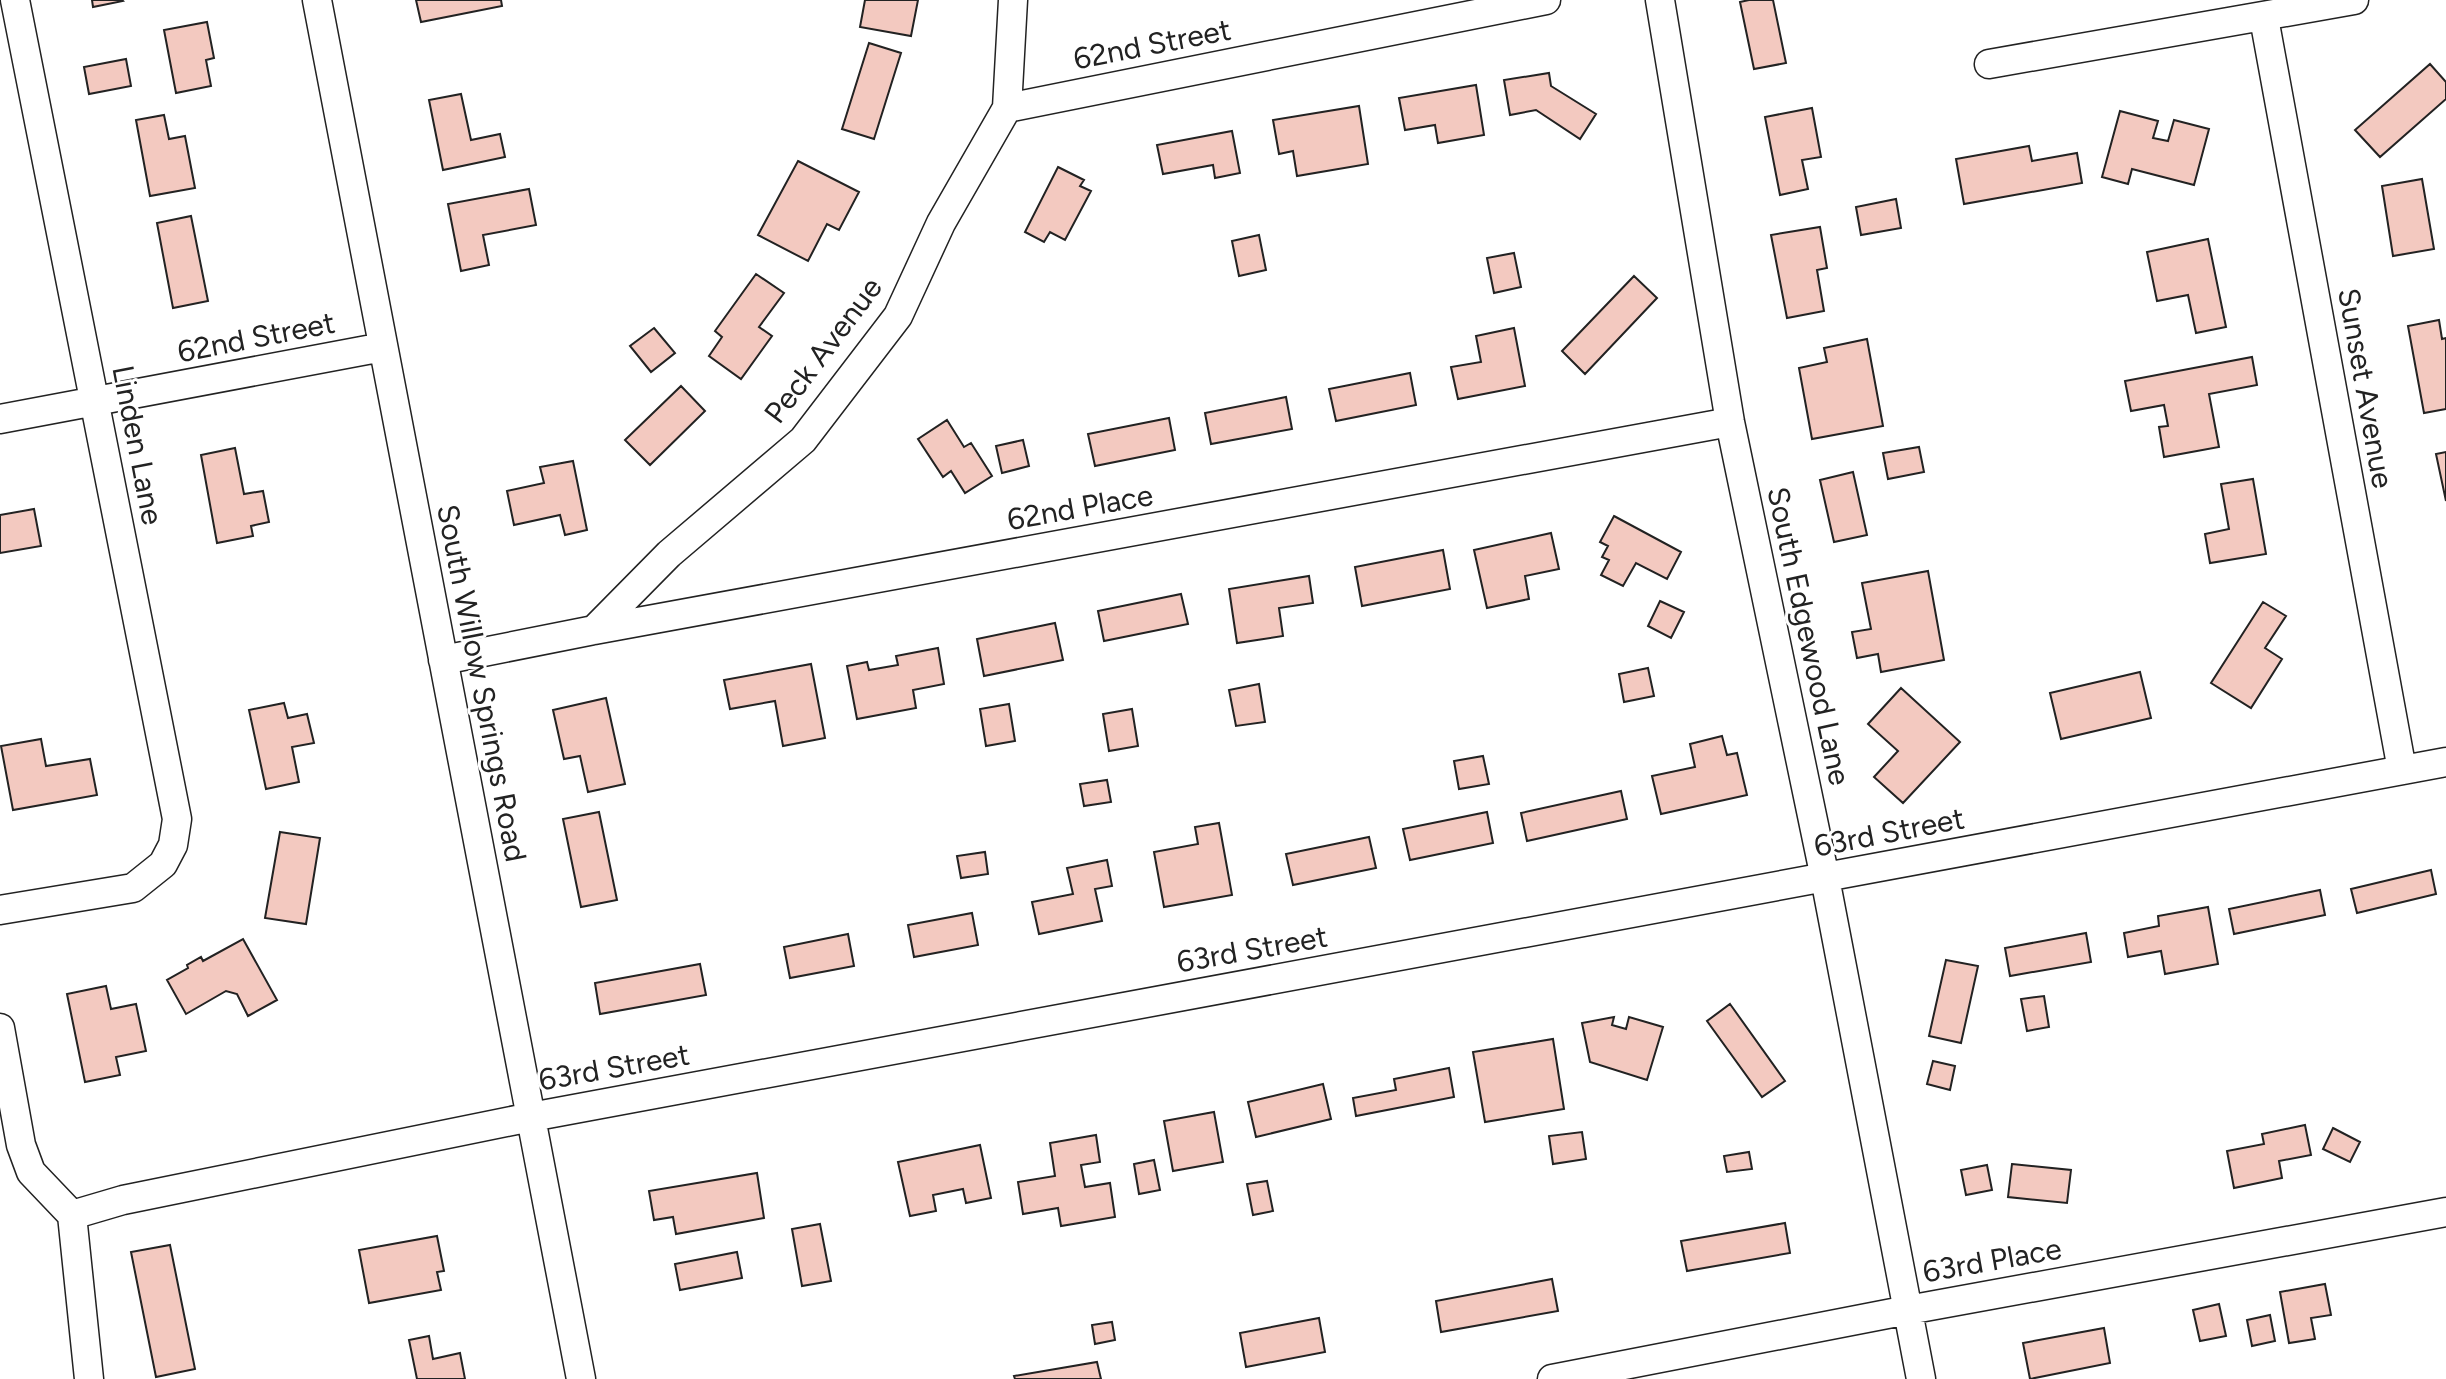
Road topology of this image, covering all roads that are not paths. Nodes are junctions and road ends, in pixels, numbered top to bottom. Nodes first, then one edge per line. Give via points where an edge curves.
1 (15, 0) edge
2 (317, 0) edge
3 (1013, 0) edge
4 (1546, 0) edge
5 (1660, 0) edge
6 (2354, 0) edge
7 (2264, 18) junction
8 (1989, 64) dead end
9 (1007, 108) junction
10 (383, 347) junction
11 (95, 402) junction
12 (0, 419) edge
13 (1730, 422) junction
14 (594, 630) junction
15 (443, 660) junction
16 (2446, 762) edge
17 (2402, 770) junction
18 (1825, 878) junction
19 (0, 910) edge
20 (0, 1028) edge
21 (531, 1117) junction
22 (2446, 1212) edge
23 (72, 1215) junction
24 (1908, 1310) junction
25 (89, 1379) edge
26 (581, 1379) edge
27 (1552, 1379) edge
28 (1921, 1379) edge

1 - 11 street, Linden Lane
2 - 10 street, South Willow Springs Road
3 - 9 street, Peck Avenue
4 - 9 street, 62nd Street
5 - 13 street, South Edgewood Lane
6 - 7 street
7 - 8 street
7 - 17 street, Sunset Avenue
9 - 14 street, Peck Avenue via 941,223 898,316 803,440 669,554
10 - 11 street, 62nd Street
10 - 15 street, South Willow Springs Road
11 - 12 street, 62nd Street
11 - 19 street, Linden Lane via 177,819 173,845 163,864 133,888
13 - 14 street, 62nd Place
13 - 18 street, South Edgewood Lane
14 - 15 street, 62nd Place
15 - 21 street, South Willow Springs Road
16 - 17 street, 63rd Street
17 - 18 street, 63rd Street
18 - 21 street, 63rd Street
18 - 24 street, South Edgewood Lane
20 - 23 street via 21,1145 31,1172
21 - 23 street, 63rd Street via 123,1200
21 - 26 street, South Willow Springs Road
22 - 24 street, 63rd Place
23 - 25 street
24 - 27 street, 63rd Place
24 - 28 street, South Edgewood Lane

